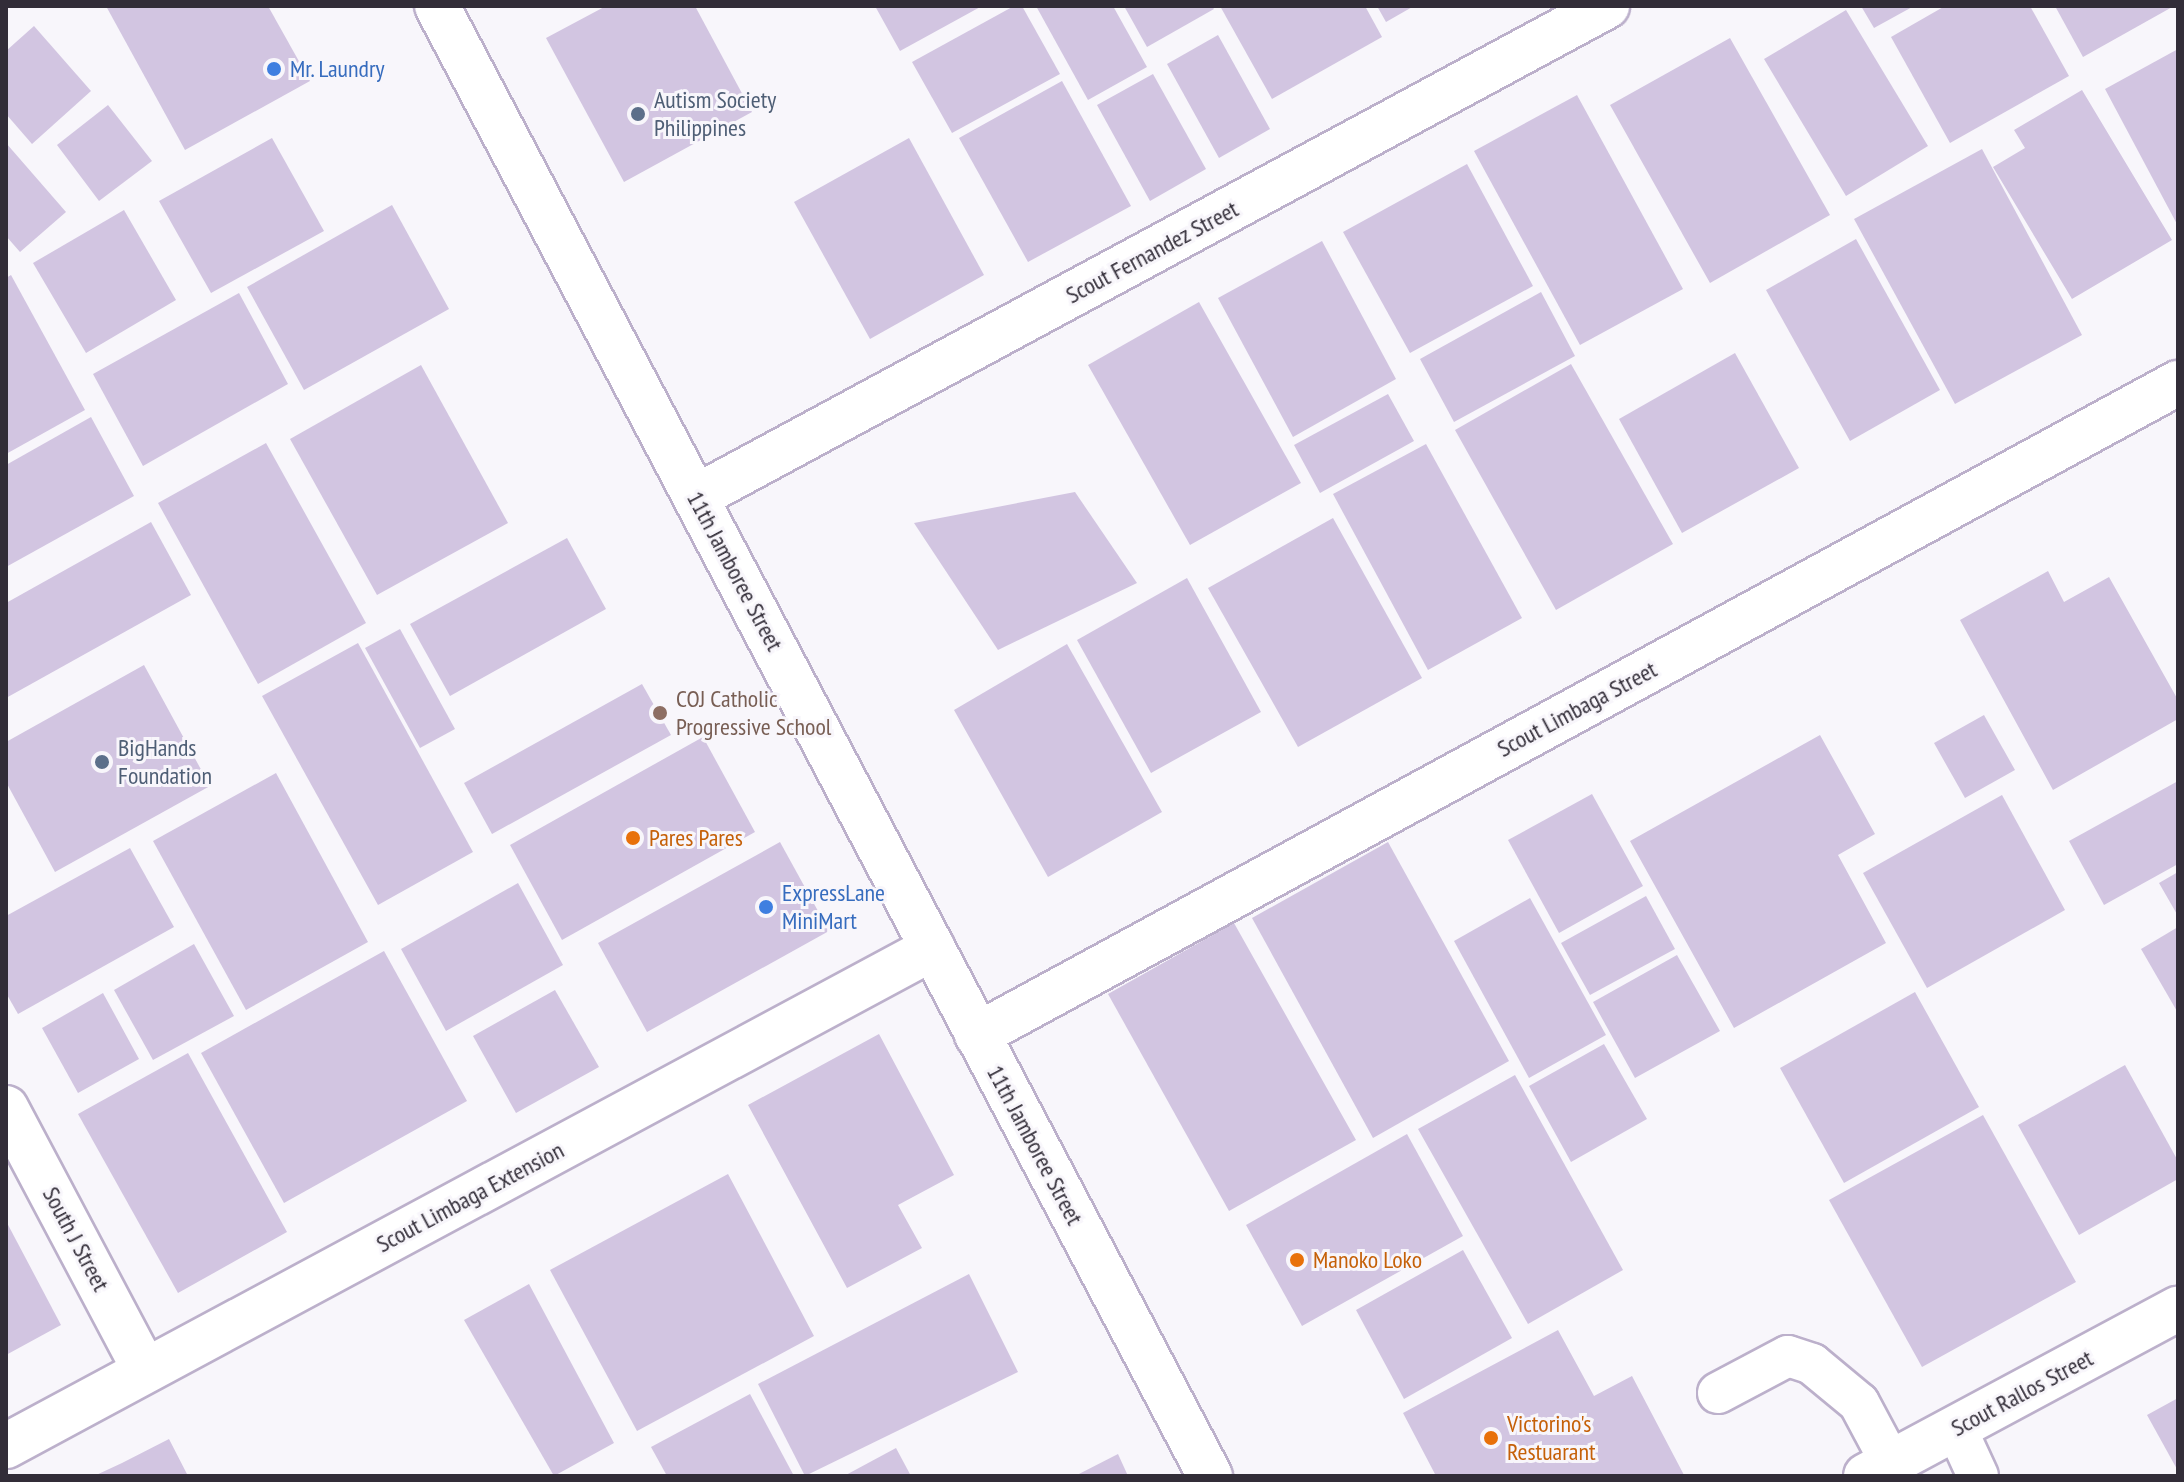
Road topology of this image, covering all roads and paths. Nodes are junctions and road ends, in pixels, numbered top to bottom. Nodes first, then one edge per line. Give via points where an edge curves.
1 (437, 6) edge
2 (1607, 6) edge
3 (2178, 383) edge
4 (696, 497) junction
5 (933, 948) junction
6 (977, 1035) junction
7 (6, 1108) edge
8 (2178, 1309) edge
9 (145, 1371) junction
10 (1718, 1393) dead end
11 (1956, 1428) junction
12 (6, 1446) edge
13 (1879, 1469) edge
14 (1210, 1476) edge
15 (1978, 1476) edge

1 - 4 street, 11th Jamboree Street
2 - 4 street, Scout Fernandez Street
3 - 6 street, Scout Limbaga Street
4 - 5 street, 11th Jamboree Street
5 - 6 street, 11th Jamboree Street
5 - 9 street, Scout Limbaga Extension
6 - 14 street, 11th Jamboree Street
7 - 9 street, South J Street
8 - 11 street, Scout Rallos Street
9 - 12 street, Scout Limbaga Extension
10 - 13 lane via 1788,1356 1812,1364 1859,1403
11 - 13 street, Scout Rallos Street
11 - 15 lane

